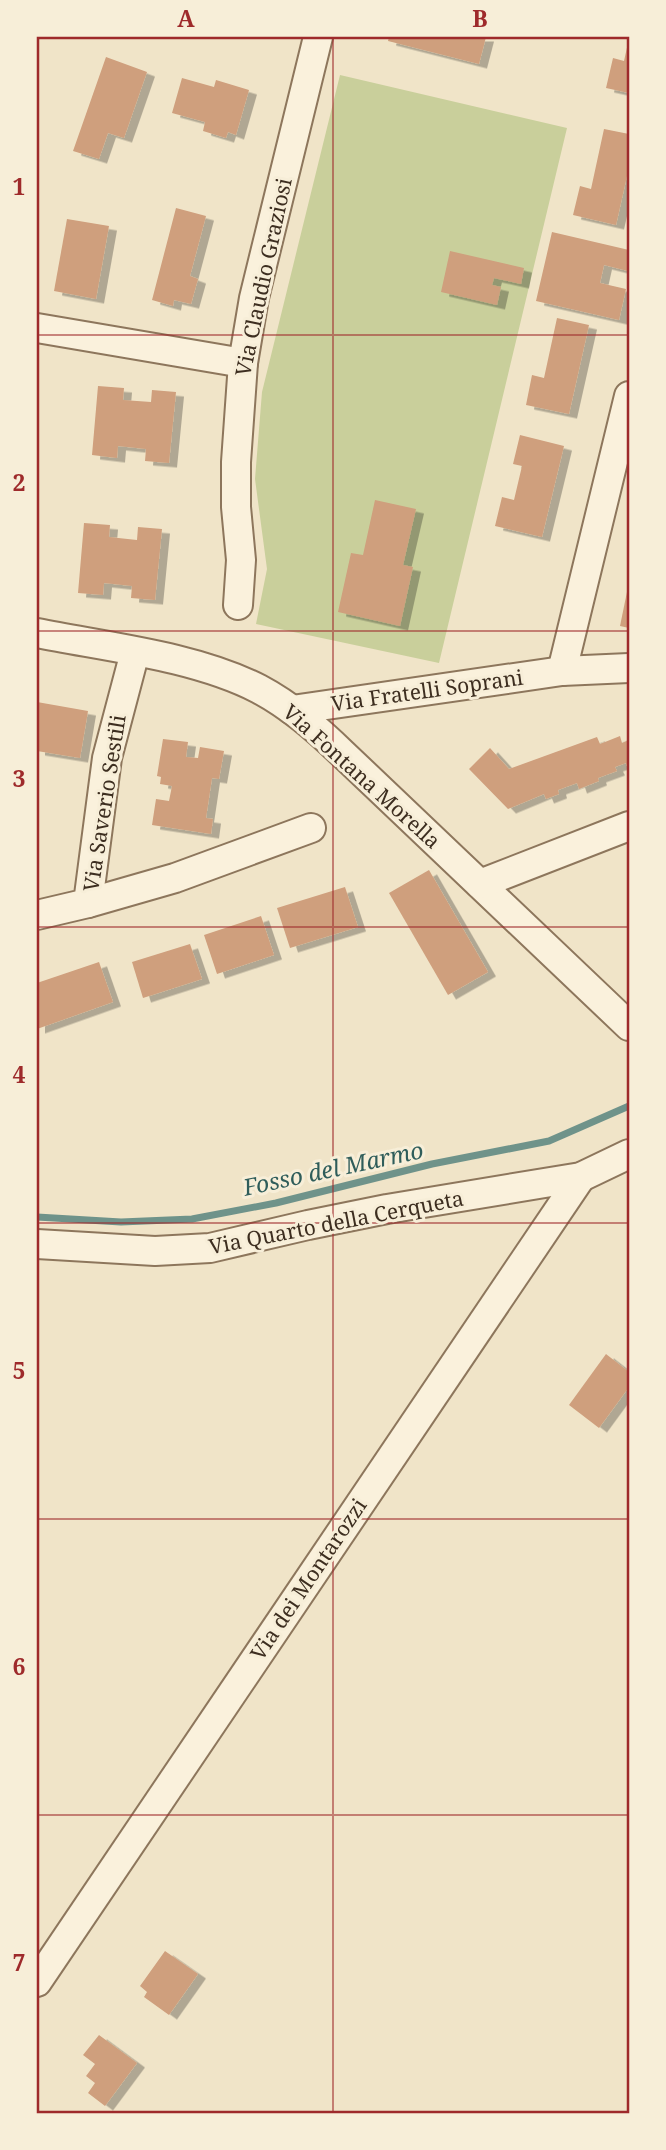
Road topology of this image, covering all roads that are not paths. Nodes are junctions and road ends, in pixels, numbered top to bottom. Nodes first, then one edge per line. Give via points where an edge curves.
1 (318, 37) edge
2 (37, 328) edge
3 (243, 363) junction
4 (629, 396) edge
5 (238, 605) dead end
6 (37, 633) edge
7 (135, 652) junction
8 (629, 668) edge
9 (562, 671) junction
10 (292, 710) junction
11 (629, 826) edge
12 (311, 828) dead end
13 (480, 884) junction
14 (88, 903) junction
15 (37, 915) edge
16 (629, 1026) edge
17 (629, 1154) edge
18 (581, 1177) junction
19 (37, 1244) edge
20 (37, 1982) edge

1 - 3 street, Via Claudio Graziosi via 254,298
2 - 3 street
3 - 5 street, Via Claudio Graziosi via 236,462 241,560
4 - 9 street
6 - 7 street, Via Fontana Morella
7 - 10 street, Via Fontana Morella via 228,675
7 - 14 street, Via Saverio Sestili via 107,758
8 - 9 street, Via Fratelli Soprani
9 - 10 street, Via Fratelli Soprani
10 - 13 street, Via Fontana Morella
11 - 13 street
12 - 14 street via 175,878
13 - 16 street, Via Fontana Morella
14 - 15 street, Via Saverio Sestili
17 - 18 street, Via Quarto della Cerqueta
18 - 19 street, Via Quarto della Cerqueta via 387,1209 210,1248 155,1251
18 - 20 street, Via dei Montarozzi

